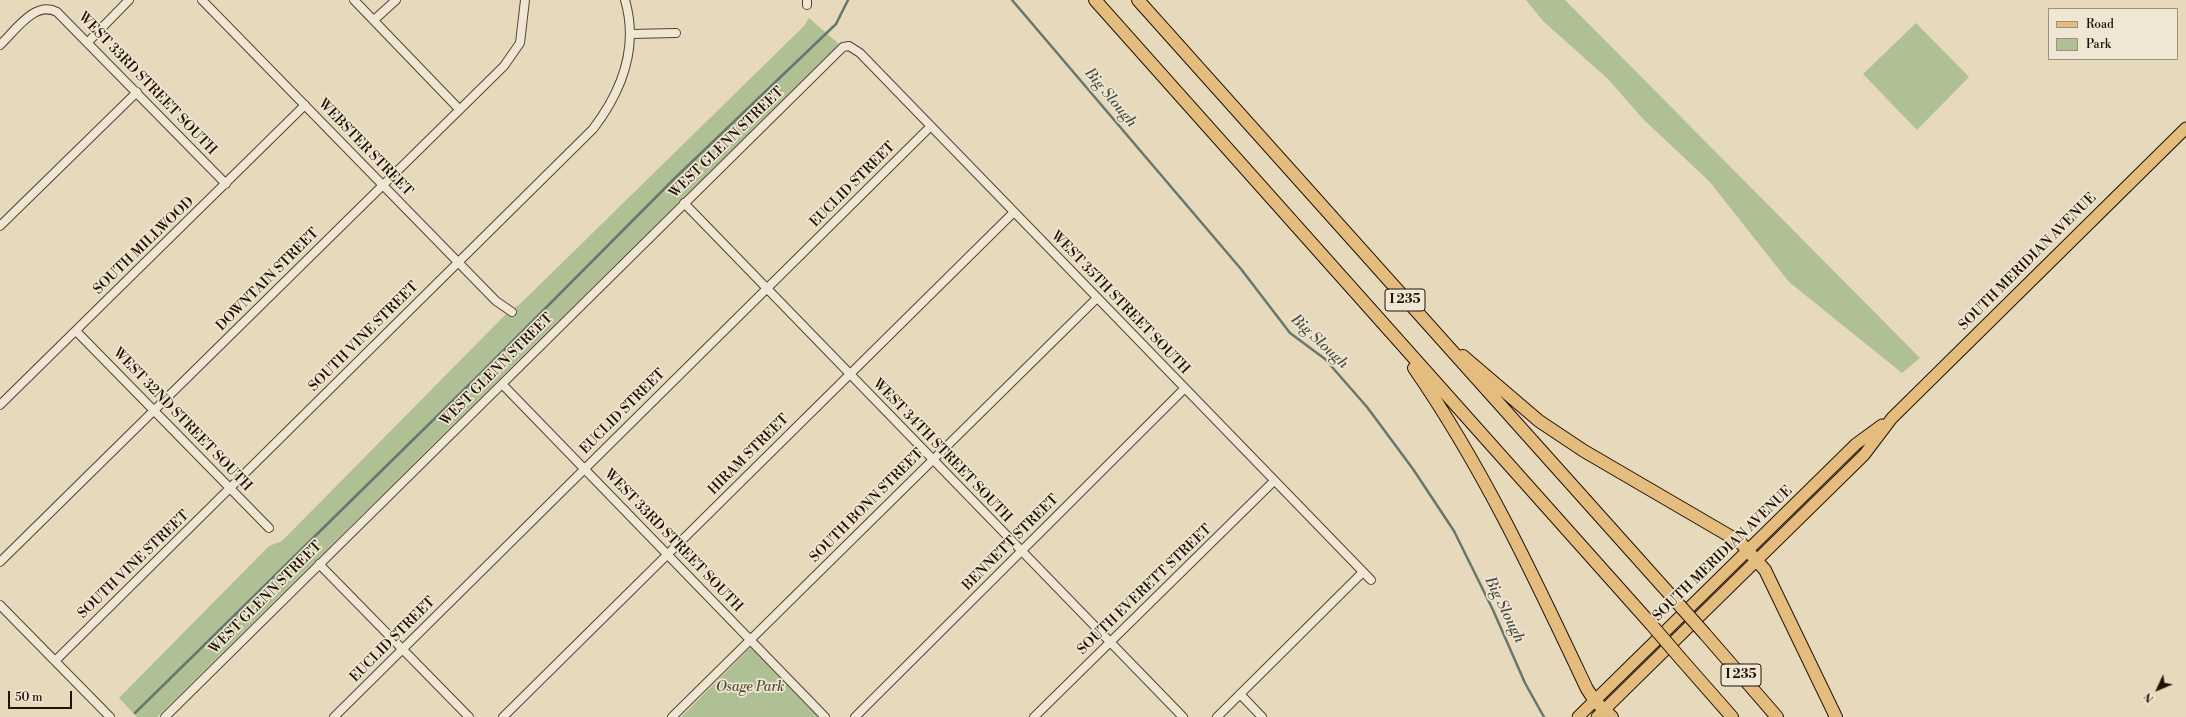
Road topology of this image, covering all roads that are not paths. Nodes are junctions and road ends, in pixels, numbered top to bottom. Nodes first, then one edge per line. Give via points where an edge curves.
1 (128, 0) edge
2 (202, 0) edge
3 (354, 0) edge
4 (396, 0) edge
5 (525, 0) edge
6 (625, 0) edge
7 (1095, 0) edge
8 (1138, 0) edge
9 (374, 20) junction
10 (676, 33) dead end
11 (631, 34) junction
12 (88, 42) junction
13 (0, 45) edge
14 (849, 46) joint
15 (137, 92) junction
16 (305, 105) junction
17 (459, 109) junction
18 (930, 126) junction
19 (2186, 128) edge
20 (226, 184) junction
21 (383, 184) junction
22 (684, 203) junction
23 (1014, 212) junction
24 (0, 226) edge
25 (458, 262) junction
26 (767, 289) junction
27 (1097, 298) junction
28 (512, 312) dead end
29 (1382, 322) junction
30 (1427, 325) junction
31 (76, 330) junction
32 (850, 375) junction
33 (502, 384) junction
34 (1185, 388) junction
35 (0, 405) edge
36 (155, 411) junction
37 (1892, 418) junction
38 (932, 460) junction
39 (584, 469) junction
40 (1274, 481) junction
41 (231, 488) junction
42 (269, 528) dead end
43 (1021, 551) junction
44 (1748, 551) junction
45 (667, 554) junction
46 (1757, 560) junction
47 (0, 562) edge
48 (319, 564) junction
49 (1363, 572) junction
50 (1371, 580) dead end
51 (0, 605) edge
52 (750, 640) junction
53 (1110, 642) junction
54 (402, 649) junction
55 (55, 661) junction
56 (1240, 694) junction
57 (1595, 701) junction
58 (1604, 715) edge
59 (110, 717) edge
60 (165, 717) edge
61 (334, 717) edge
62 (469, 717) edge
63 (503, 717) edge
64 (672, 717) edge
65 (825, 717) edge
66 (855, 717) edge
67 (1034, 717) edge
68 (1183, 717) edge
69 (1217, 717) edge
70 (1262, 717) edge
71 (1578, 717) edge
72 (1732, 717) edge
73 (1777, 717) edge
74 (1836, 717) edge

1 - 12 street
2 - 16 street, WEBSTER STREET
3 - 9 street
4 - 9 street
5 - 17 street, DOWNTAIN STREET via 518,48 501,69
6 - 11 street, SOUTH VINE STREET
7 - 29 highway, I 235
8 - 30 highway, I 235
9 - 17 street
10 - 11 street
11 - 25 street, SOUTH VINE STREET via 629,59 622,80 594,129
12 - 13 street, WEST 33RD STREET SOUTH via 57,12 42,8 32,14
12 - 15 street, WEST 33RD STREET SOUTH
14 - 18 street, WEST 35TH STREET SOUTH via 856,48
14 - 22 street, WEST GLENN STREET via 843,48
15 - 20 street, WEST 33RD STREET SOUTH
15 - 24 street
16 - 20 street, SOUTH MILLWOOD
16 - 21 street, WEBSTER STREET
17 - 21 street, DOWNTAIN STREET
18 - 23 street, WEST 35TH STREET SOUTH
18 - 26 street, EUCLID STREET
19 - 37 main road, SOUTH MERIDIAN AVENUE
20 - 31 street, SOUTH MILLWOOD
21 - 25 street, WEBSTER STREET
21 - 36 street, DOWNTAIN STREET
22 - 26 street, WEST 34TH STREET SOUTH
22 - 33 street, WEST GLENN STREET
23 - 27 street, WEST 35TH STREET SOUTH
23 - 32 street, HIRAM STREET
25 - 28 street, WEBSTER STREET via 496,301
25 - 41 street, SOUTH VINE STREET
26 - 32 street, WEST 34TH STREET SOUTH
26 - 39 street, EUCLID STREET
27 - 34 street, WEST 35TH STREET SOUTH
27 - 38 street, SOUTH BONN STREET
29 - 57 highway via 1444,411 1475,464
29 - 72 highway, I 235, bridge
30 - 44 highway via 1539,420 1584,451 1740,542
30 - 73 highway, I 235, bridge
31 - 35 street, SOUTH MILLWOOD
31 - 36 street, WEST 32ND STREET SOUTH
32 - 38 street, WEST 34TH STREET SOUTH
32 - 45 street, HIRAM STREET
33 - 39 street, WEST 33RD STREET SOUTH
33 - 48 street, WEST GLENN STREET
34 - 40 street, WEST 35TH STREET SOUTH
34 - 43 street, BENNETT STREET
36 - 41 street, WEST 32ND STREET SOUTH
36 - 47 street, DOWNTAIN STREET
37 - 44 main road, SOUTH MERIDIAN AVENUE via 1856,444
37 - 46 main road, SOUTH MERIDIAN AVENUE via 1864,455
38 - 43 street, WEST 34TH STREET SOUTH
38 - 52 street, SOUTH BONN STREET
39 - 45 street, WEST 33RD STREET SOUTH
39 - 54 street, EUCLID STREET
40 - 49 street, WEST 35TH STREET SOUTH
40 - 53 street, SOUTH EVERETT STREET
41 - 42 street, WEST 32ND STREET SOUTH
41 - 55 street, SOUTH VINE STREET
43 - 53 street, WEST 34TH STREET SOUTH
43 - 66 street, BENNETT STREET
44 - 46 highway
44 - 57 main road, SOUTH MERIDIAN AVENUE
45 - 52 street, WEST 33RD STREET SOUTH
45 - 63 street, HIRAM STREET
46 - 58 main road, SOUTH MERIDIAN AVENUE
46 - 74 highway via 1768,576
48 - 54 street
48 - 60 street, WEST GLENN STREET
49 - 50 street, WEST 35TH STREET SOUTH
49 - 56 street
51 - 55 street
52 - 64 street, SOUTH BONN STREET
52 - 65 street, WEST 33RD STREET SOUTH
53 - 67 street, SOUTH EVERETT STREET
53 - 68 street, WEST 34TH STREET SOUTH
54 - 61 street, EUCLID STREET
54 - 62 street
55 - 59 street
56 - 69 street
56 - 70 street
57 - 58 highway
57 - 71 main road, SOUTH MERIDIAN AVENUE

